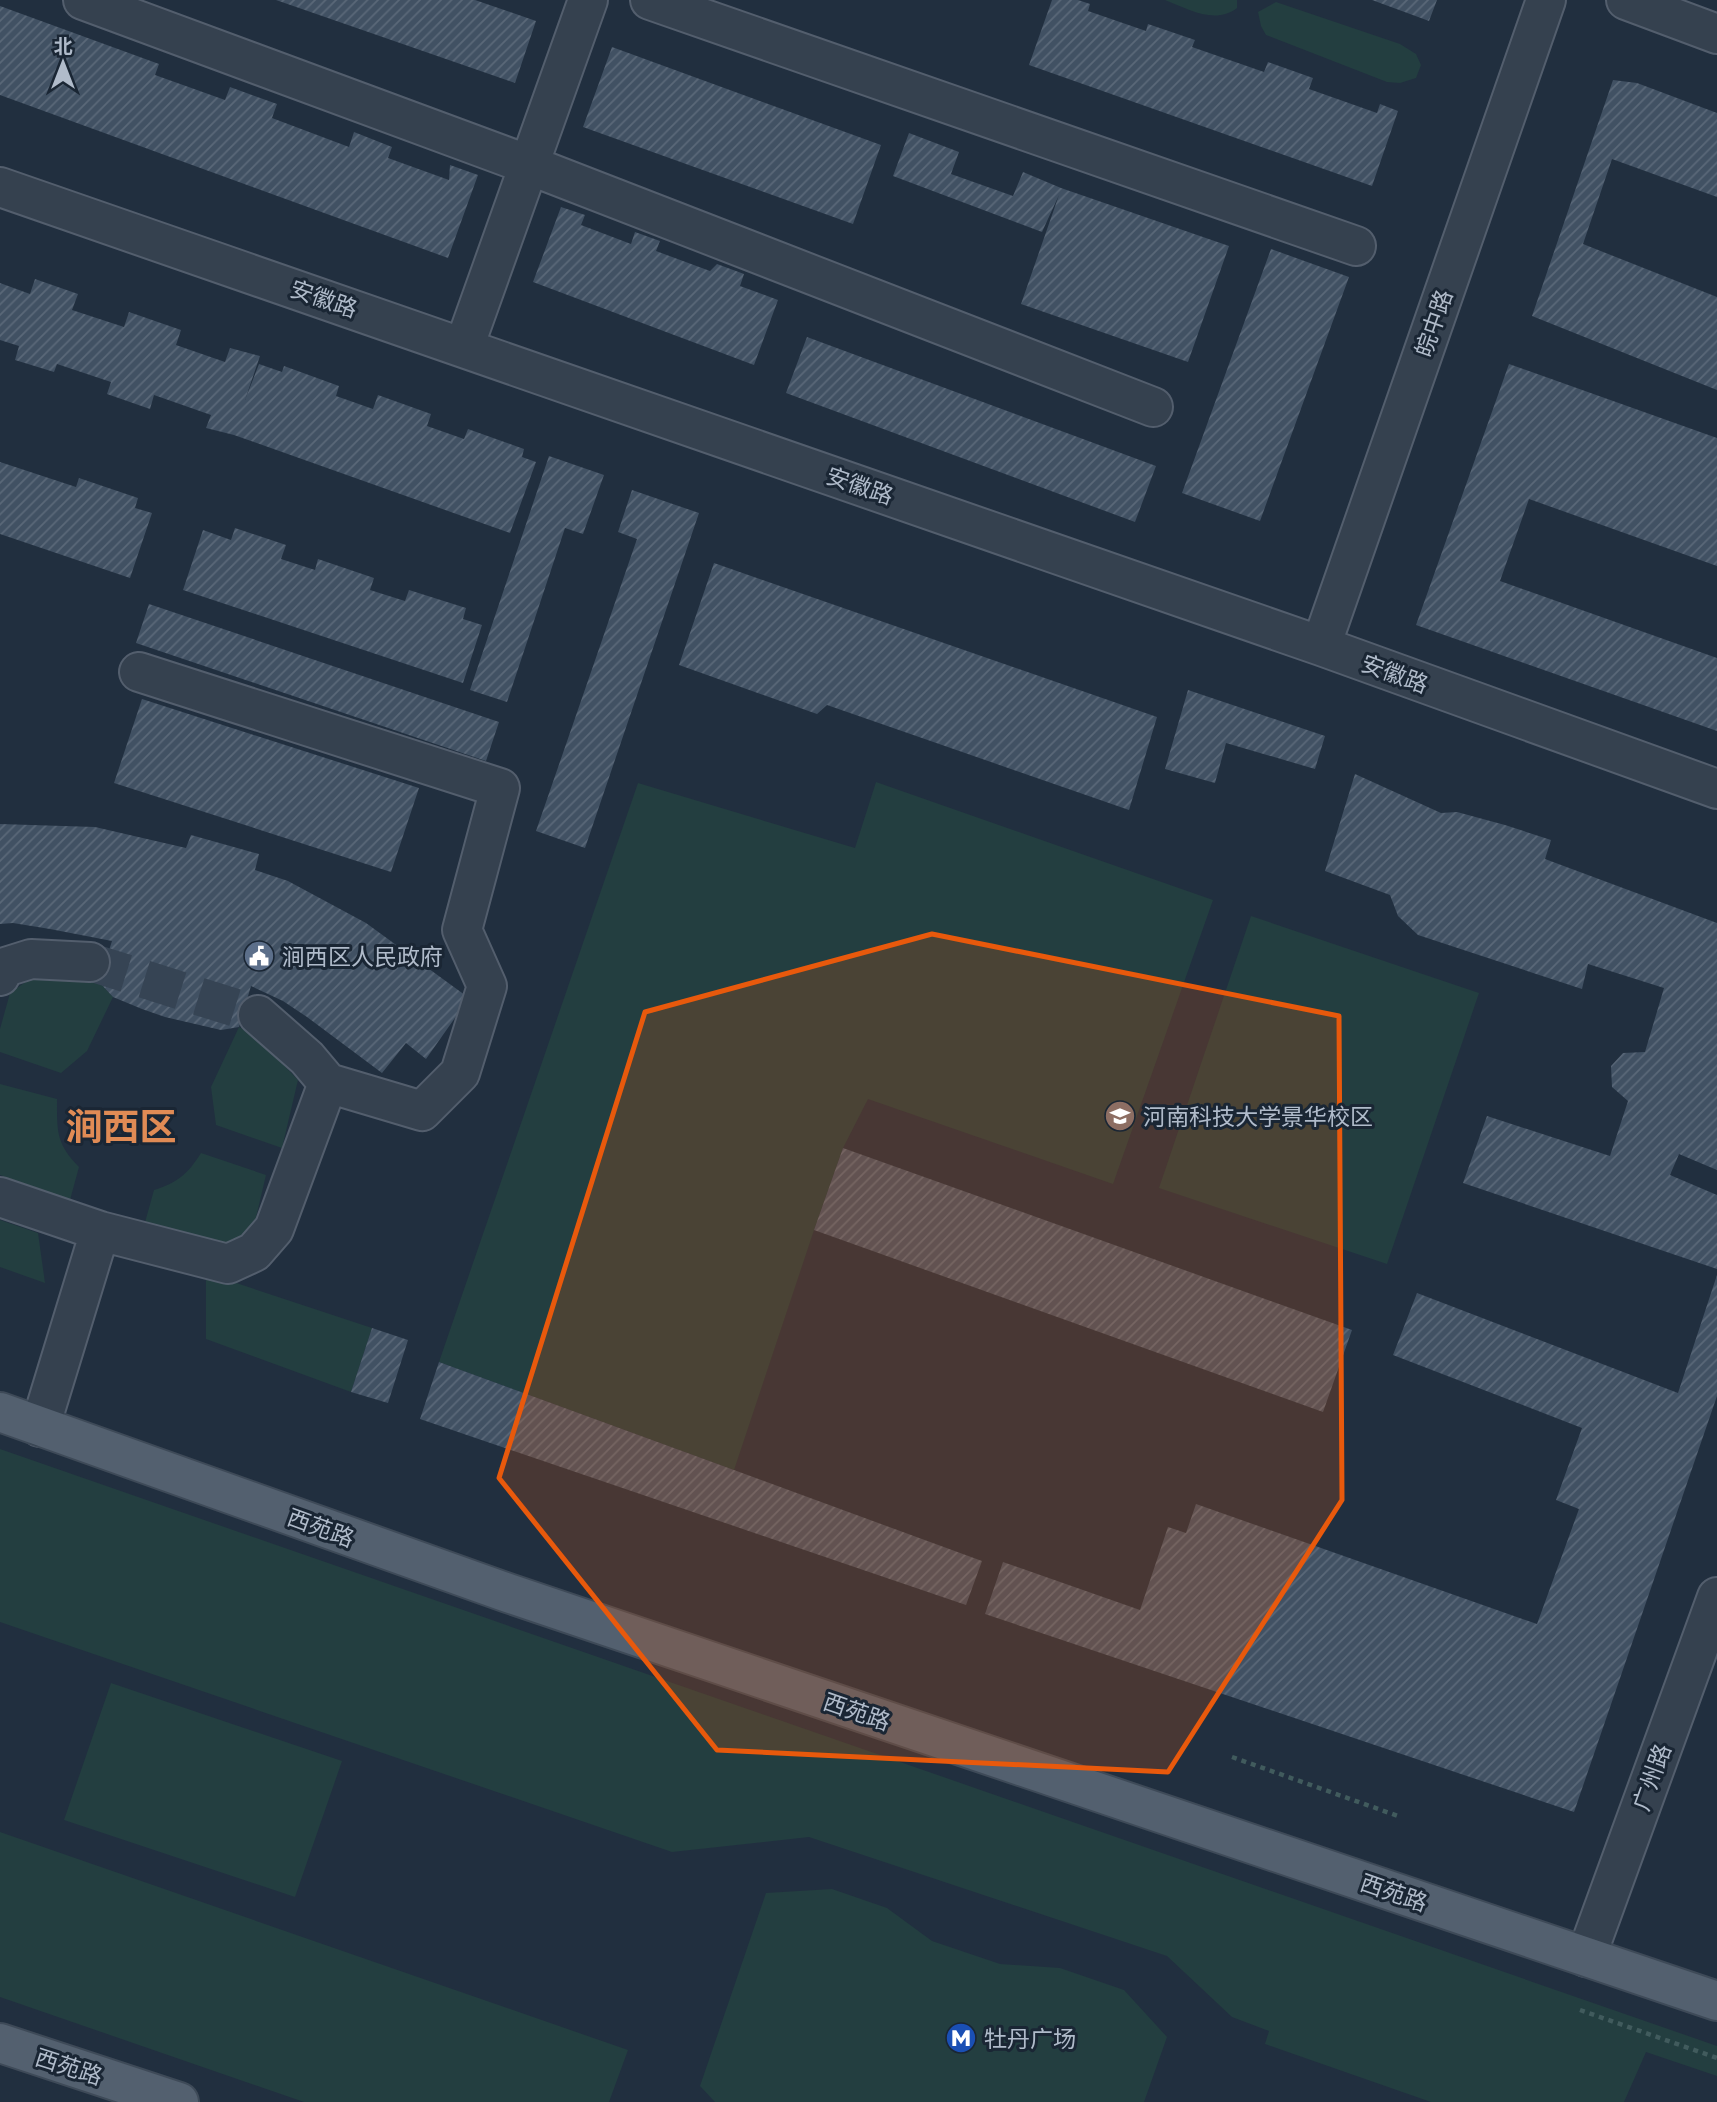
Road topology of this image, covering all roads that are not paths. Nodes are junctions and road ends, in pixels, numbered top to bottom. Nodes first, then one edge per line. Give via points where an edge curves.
1 (83, 0) edge
2 (588, 0) edge
3 (650, 0) edge
4 (1546, 0) edge
5 (1626, 0) edge
6 (1717, 34) edge
7 (529, 165) junction
8 (0, 187) edge
9 (1356, 246) dead end
10 (464, 347) junction
11 (1153, 407) dead end
12 (1321, 646) junction
13 (139, 672) dead end
14 (1717, 789) edge
15 (90, 962) tunnel mouth
16 (0, 976) edge
17 (258, 1015) tunnel mouth
18 (328, 1083) junction
19 (0, 1197) edge
20 (100, 1231) junction
21 (0, 1412) edge
22 (40, 1427) junction
23 (1717, 1597) edge
24 (1586, 1957) junction
25 (1717, 2001) edge
26 (0, 2043) edge
27 (179, 2102) edge

1 - 7 street
2 - 7 street
3 - 9 street
4 - 12 street, 皖中路
5 - 6 street
7 - 10 street
7 - 11 street
8 - 10 street, 安徽路
10 - 12 street, 安徽路
12 - 14 street, 安徽路
13 - 18 street via 500,788 462,930 486,986 460,1073 422,1111
15 - 16 street via 31,959 2,968
17 - 18 street
18 - 20 street via 274,1229 254,1252 228,1264
19 - 20 street
20 - 22 street
21 - 22 main road, 西苑路
22 - 24 main road, 西苑路 via 508,1593
23 - 24 street, 广州路
24 - 25 main road, 西苑路
26 - 27 main road, 西苑路

